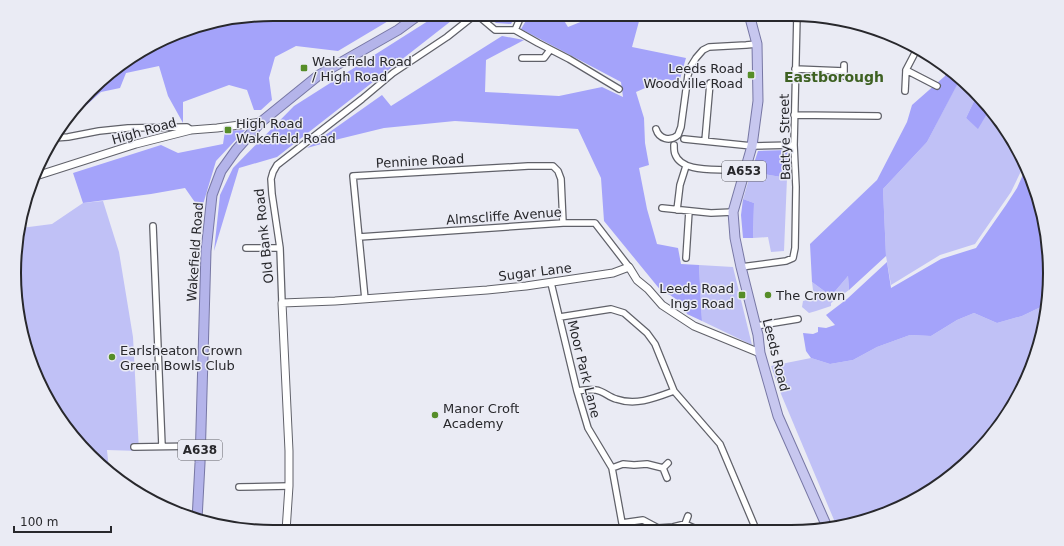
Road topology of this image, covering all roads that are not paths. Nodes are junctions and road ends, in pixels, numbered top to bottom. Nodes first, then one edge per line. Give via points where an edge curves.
1 (410, 21) edge
2 (467, 21) edge
3 (484, 21) edge
4 (519, 21) edge
5 (751, 21) edge
6 (797, 21) edge
7 (515, 30) junction
8 (757, 44) junction
9 (550, 50) junction
10 (915, 54) edge
11 (522, 58) dead end
12 (795, 70) junction
13 (906, 70) junction
14 (844, 71) dead end
15 (710, 83) dead end
16 (937, 86) dead end
17 (619, 89) dead end
18 (906, 91) dead end
19 (794, 115) junction
20 (878, 116) dead end
21 (261, 122) junction
22 (656, 129) dead end
23 (191, 130) junction
24 (60, 138) edge
25 (684, 139) dead end
26 (705, 141) junction
27 (674, 145) dead end
28 (794, 145) junction
29 (752, 146) junction
30 (686, 166) junction
31 (728, 170) dead end
32 (41, 174) edge
33 (662, 208) dead end
34 (677, 210) junction
35 (689, 211) junction
36 (733, 212) junction
37 (562, 223) junction
38 (153, 226) dead end
39 (359, 238) junction
40 (246, 248) dead end
41 (280, 248) junction
42 (686, 258) dead end
43 (629, 267) junction
44 (741, 267) junction
45 (552, 283) junction
46 (365, 299) junction
47 (282, 303) junction
48 (560, 317) junction
49 (798, 319) dead end
50 (756, 326) junction
51 (760, 353) junction
52 (577, 391) junction
53 (674, 391) junction
54 (162, 446) junction
55 (201, 446) junction
56 (134, 447) dead end
57 (668, 463) dead end
58 (612, 468) junction
59 (663, 468) junction
60 (667, 478) dead end
61 (289, 486) junction
62 (239, 488) dead end
63 (197, 513) edge
64 (688, 516) dead end
65 (825, 523) edge
66 (685, 524) joint
67 (286, 525) edge
68 (652, 525) edge
69 (681, 525) edge
70 (753, 525) edge

1 - 21 highway, Wakefield Road / A638 via 319,75
2 - 41 street, Old Bank Road via 393,73 277,165 271,179
3 - 7 street via 495,30
4 - 7 street
5 - 8 main road, Leeds Road / A653
6 - 12 street, Battye Street
7 - 9 street
8 - 22 street via 709,47 703,50 690,70 678,135 673,139 665,138
8 - 29 main road, Leeds Road / A653 via 758,101
9 - 11 street via 544,58
9 - 17 street
10 - 13 street
12 - 14 street
12 - 19 street, Battye Street
13 - 16 street
13 - 18 street via 903,84
15 - 26 street
19 - 20 street
19 - 28 street, Battye Street
21 - 23 street, High Road
21 - 55 highway, Wakefield Road / A638 via 221,171 212,195 206,251
23 - 24 street via 187,127 128,128
23 - 32 street, High Road via 136,144
25 - 26 street
26 - 29 street
27 - 30 street via 675,154
28 - 29 street
28 - 44 street, Battye Street via 796,187 793,258
29 - 36 main road, Leeds Road / A653
30 - 31 street
30 - 34 street via 680,185
33 - 34 street
34 - 35 street
35 - 36 street
35 - 42 street
36 - 44 main road, Leeds Road / A653
37 - 39 street, Almscliffe Avenue
37 - 39 street, Pennine Road via 561,179 553,166 353,176
37 - 43 street, Almscliffe Avenue via 595,223
38 - 54 street
39 - 46 street, Pennine Road
40 - 41 street
41 - 47 street, Old Bank Road
43 - 45 street, Sugar Lane via 613,273
43 - 51 street via 662,305 694,326
44 - 50 main road, Leeds Road / A653
45 - 46 street, Sugar Lane
45 - 48 street, Moor Park Lane
46 - 47 street, Sugar Lane
47 - 61 street, Old Bank Road
48 - 52 street, Moor Park Lane
48 - 53 street via 610,309 624,313 647,333 655,344
49 - 50 street
50 - 51 main road, Leeds Road / A653
51 - 65 main road, Leeds Road / A653 via 778,416
52 - 53 street via 596,390 616,399 633,402 651,400
52 - 58 street, Moor Park Lane via 588,428
53 - 70 street via 720,444
54 - 55 street
54 - 56 street
55 - 63 highway, Wakefield Road / A638
57 - 59 street
58 - 59 street via 623,464 647,464
58 - 68 street, Moor Park Lane via 622,523 643,520
59 - 60 street
61 - 62 street
61 - 67 street, Old Bank Road
64 - 66 street
66 - 69 street, Moor Park Lane

